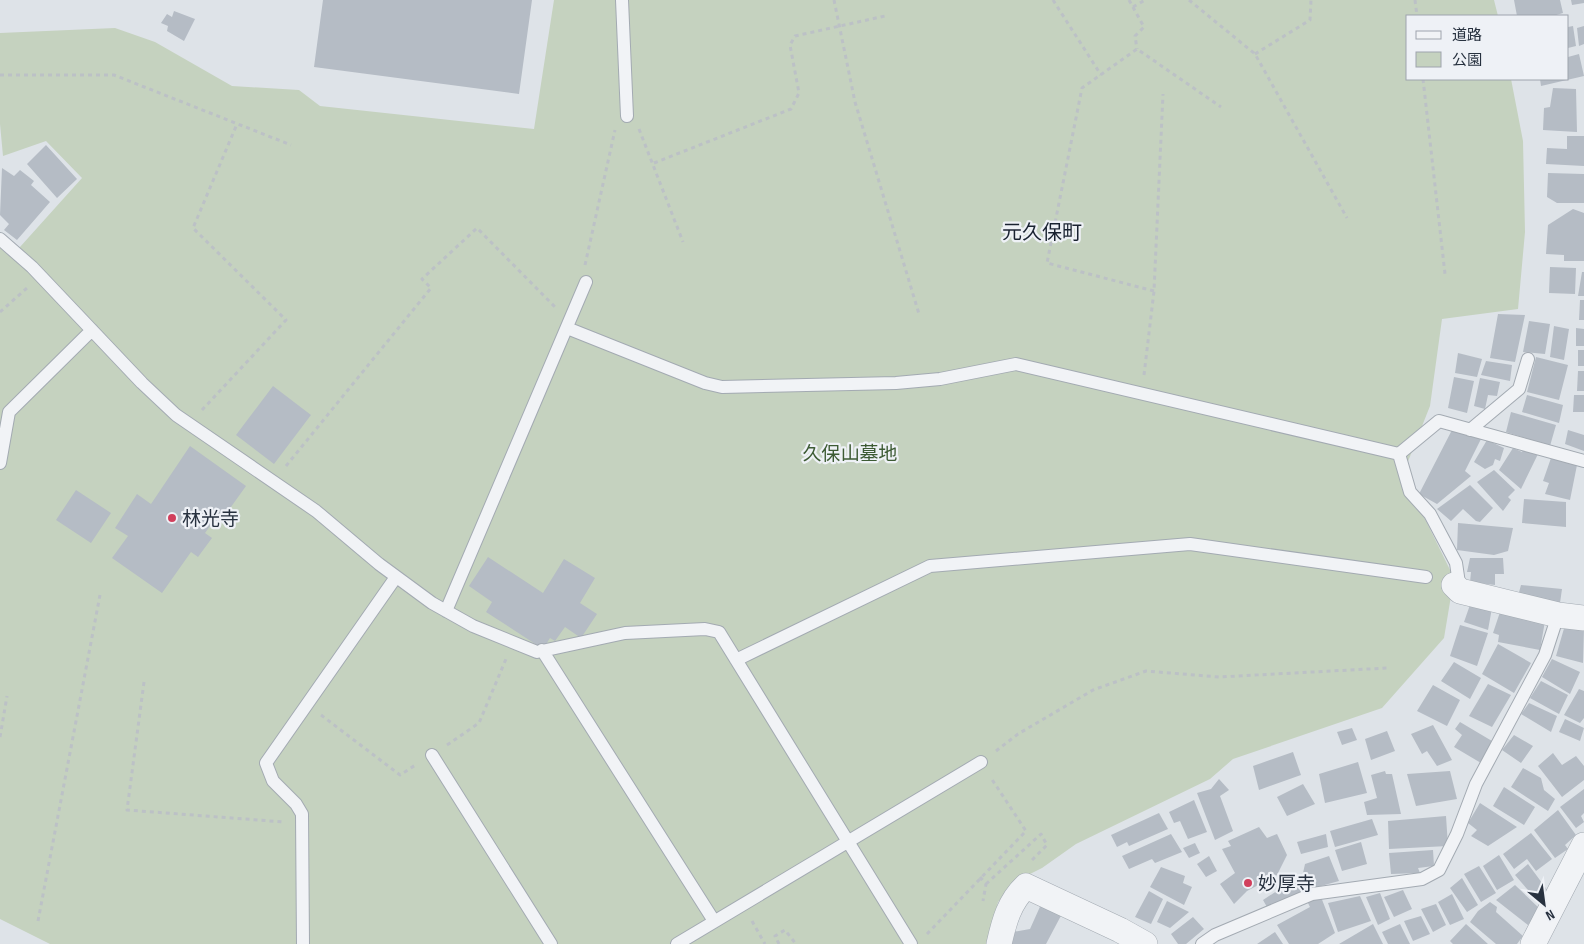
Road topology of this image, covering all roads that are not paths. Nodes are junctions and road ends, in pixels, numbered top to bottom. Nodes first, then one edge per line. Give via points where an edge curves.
1 (622, 0) edge
2 (627, 116) road end
3 (0, 239) edge
4 (586, 282) road end
5 (568, 325) junction
6 (92, 330) junction
7 (1528, 359) dead end
8 (1470, 430) junction
9 (1399, 454) junction
10 (1584, 461) edge
11 (0, 462) edge
12 (1426, 576) dead end
13 (396, 577) junction
14 (1457, 588) joint
15 (446, 611) junction
16 (1558, 615) junction
17 (1584, 618) edge
18 (542, 650) junction
19 (736, 660) junction
20 (432, 755) road end
21 (981, 762) road end
22 (848, 840) junction
23 (1584, 845) edge
24 (714, 921) junction
25 (303, 944) edge
26 (551, 944) edge
27 (677, 944) edge
28 (911, 944) edge
29 (999, 944) edge
30 (1145, 944) edge
31 (1202, 944) edge
32 (1533, 944) edge

1 - 2 lane
3 - 6 lane via 41,276
4 - 5 lane
5 - 9 lane via 705,383 722,387 896,383 940,379 1016,364
5 - 15 lane
6 - 11 lane via 9,412
6 - 13 lane via 176,414 316,511
7 - 8 lane via 1519,389
8 - 9 lane via 1439,421
8 - 10 lane
9 - 14 lane via 1410,492 1430,514 1456,562
12 - 19 lane via 1190,544 930,566
13 - 15 lane
13 - 25 lane via 266,763 273,781 302,814
14 - 16 street
15 - 18 lane via 473,626 537,652
16 - 17 street
16 - 31 lane via 1545,655 1476,784 1439,870 1422,879 1312,894 1215,934
18 - 19 lane via 626,633 704,629 719,632
18 - 24 lane
19 - 22 lane
20 - 26 lane
21 - 22 lane
22 - 24 lane
22 - 28 lane
23 - 32 street
24 - 27 lane
29 - 30 street via 1005,918 1015,896 1026,886

